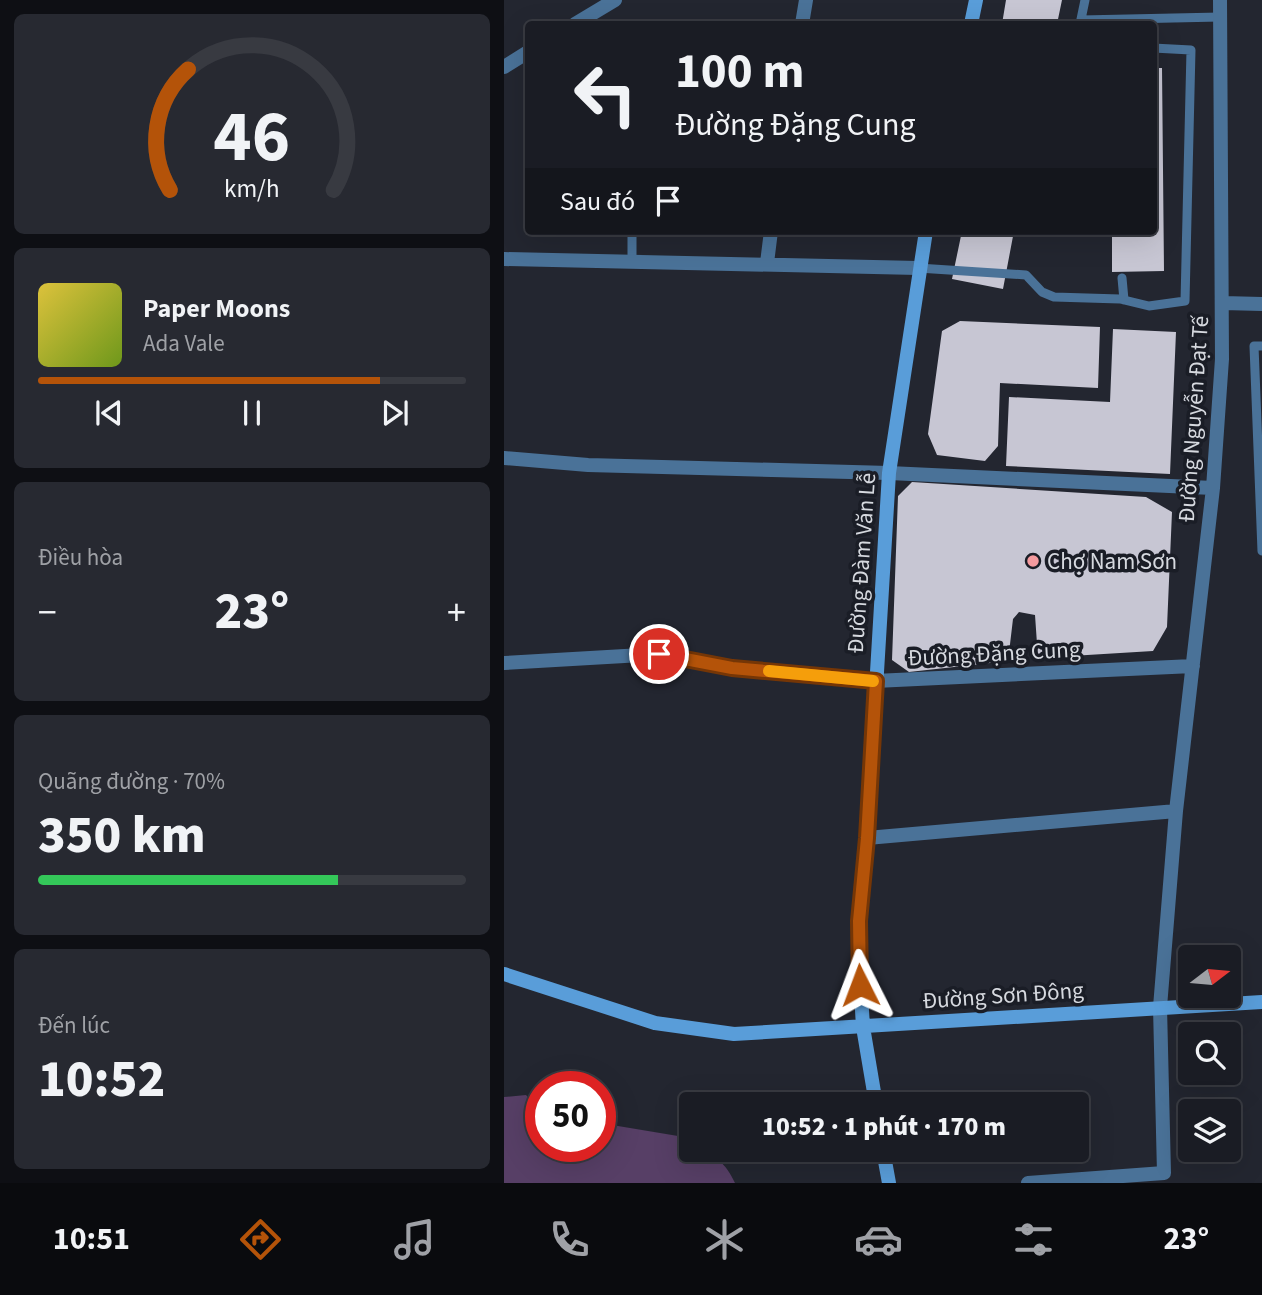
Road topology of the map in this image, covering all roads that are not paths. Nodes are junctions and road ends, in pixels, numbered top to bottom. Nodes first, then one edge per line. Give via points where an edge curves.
1 (615, 0) edge
2 (806, 0) edge
3 (976, 0) edge
4 (1085, 0) edge
5 (1220, 0) edge
6 (1220, 17) junction
7 (580, 21) edge
8 (802, 21) edge
9 (972, 21) edge
10 (1081, 21) edge
11 (1109, 21) edge
12 (1157, 48) edge
13 (525, 54) edge
14 (504, 67) edge
15 (632, 235) edge
16 (770, 235) edge
17 (925, 235) edge
18 (504, 258) edge
19 (632, 261) junction
20 (767, 263) junction
21 (918, 268) junction
22 (1122, 278) dead end
23 (1124, 300) junction
24 (1223, 303) junction
25 (1262, 304) edge
26 (1262, 346) edge
27 (504, 457) edge
28 (889, 473) junction
29 (1213, 488) junction
30 (1262, 551) edge
31 (504, 663) edge
32 (1194, 667) junction
33 (876, 681) junction
34 (1177, 811) junction
35 (867, 838) junction
36 (504, 974) edge
37 (1262, 1002) edge
38 (1160, 1007) junction
39 (863, 1027) junction
40 (874, 1092) edge
41 (885, 1162) edge
42 (1164, 1178) edge
43 (889, 1183) edge
44 (1028, 1183) edge

1 - 7 street
2 - 8 street
3 - 9 main road
4 - 10 lane
5 - 6 street, Đường Nguyễn Đạt Tế
6 - 11 lane
6 - 24 street, Đường Nguyễn Đạt Tế
12 - 23 lane via 1191,50 1186,295 1185,301 1160,306
13 - 14 street
15 - 19 lane
16 - 20 street
17 - 21 main road, Đường Đàm Văn Lễ
18 - 19 street
19 - 20 street
20 - 21 street
21 - 23 lane via 1026,275 1054,297
21 - 28 main road, Đường Đàm Văn Lễ
22 - 23 lane
24 - 25 street
24 - 29 street, Đường Nguyễn Đạt Tế
26 - 30 lane via 1254,346
27 - 28 street via 588,465
28 - 29 street
28 - 33 main road, Đường Đàm Văn Lễ
29 - 32 street, Đường Nguyễn Đạt Tế
31 - 33 street, Đường Đặng Cung via 659,654 732,668
32 - 33 street, Đường Đặng Cung
32 - 34 street, Đường Nguyễn Đạt Tế
33 - 35 main road, Đường Đàm Văn Lễ
34 - 35 street
34 - 38 street, Đường Nguyễn Đạt Tế
35 - 39 main road, Đường Đàm Văn Lễ via 858,943
36 - 39 main road, Đường Sơn Đông via 674,1027 734,1034
37 - 38 main road, Đường Sơn Đông
38 - 39 main road, Đường Sơn Đông
38 - 42 street, Đường Nguyễn Đạt Tế
39 - 40 main road, Đường Đàm Văn Lễ
41 - 43 main road
42 - 44 street

